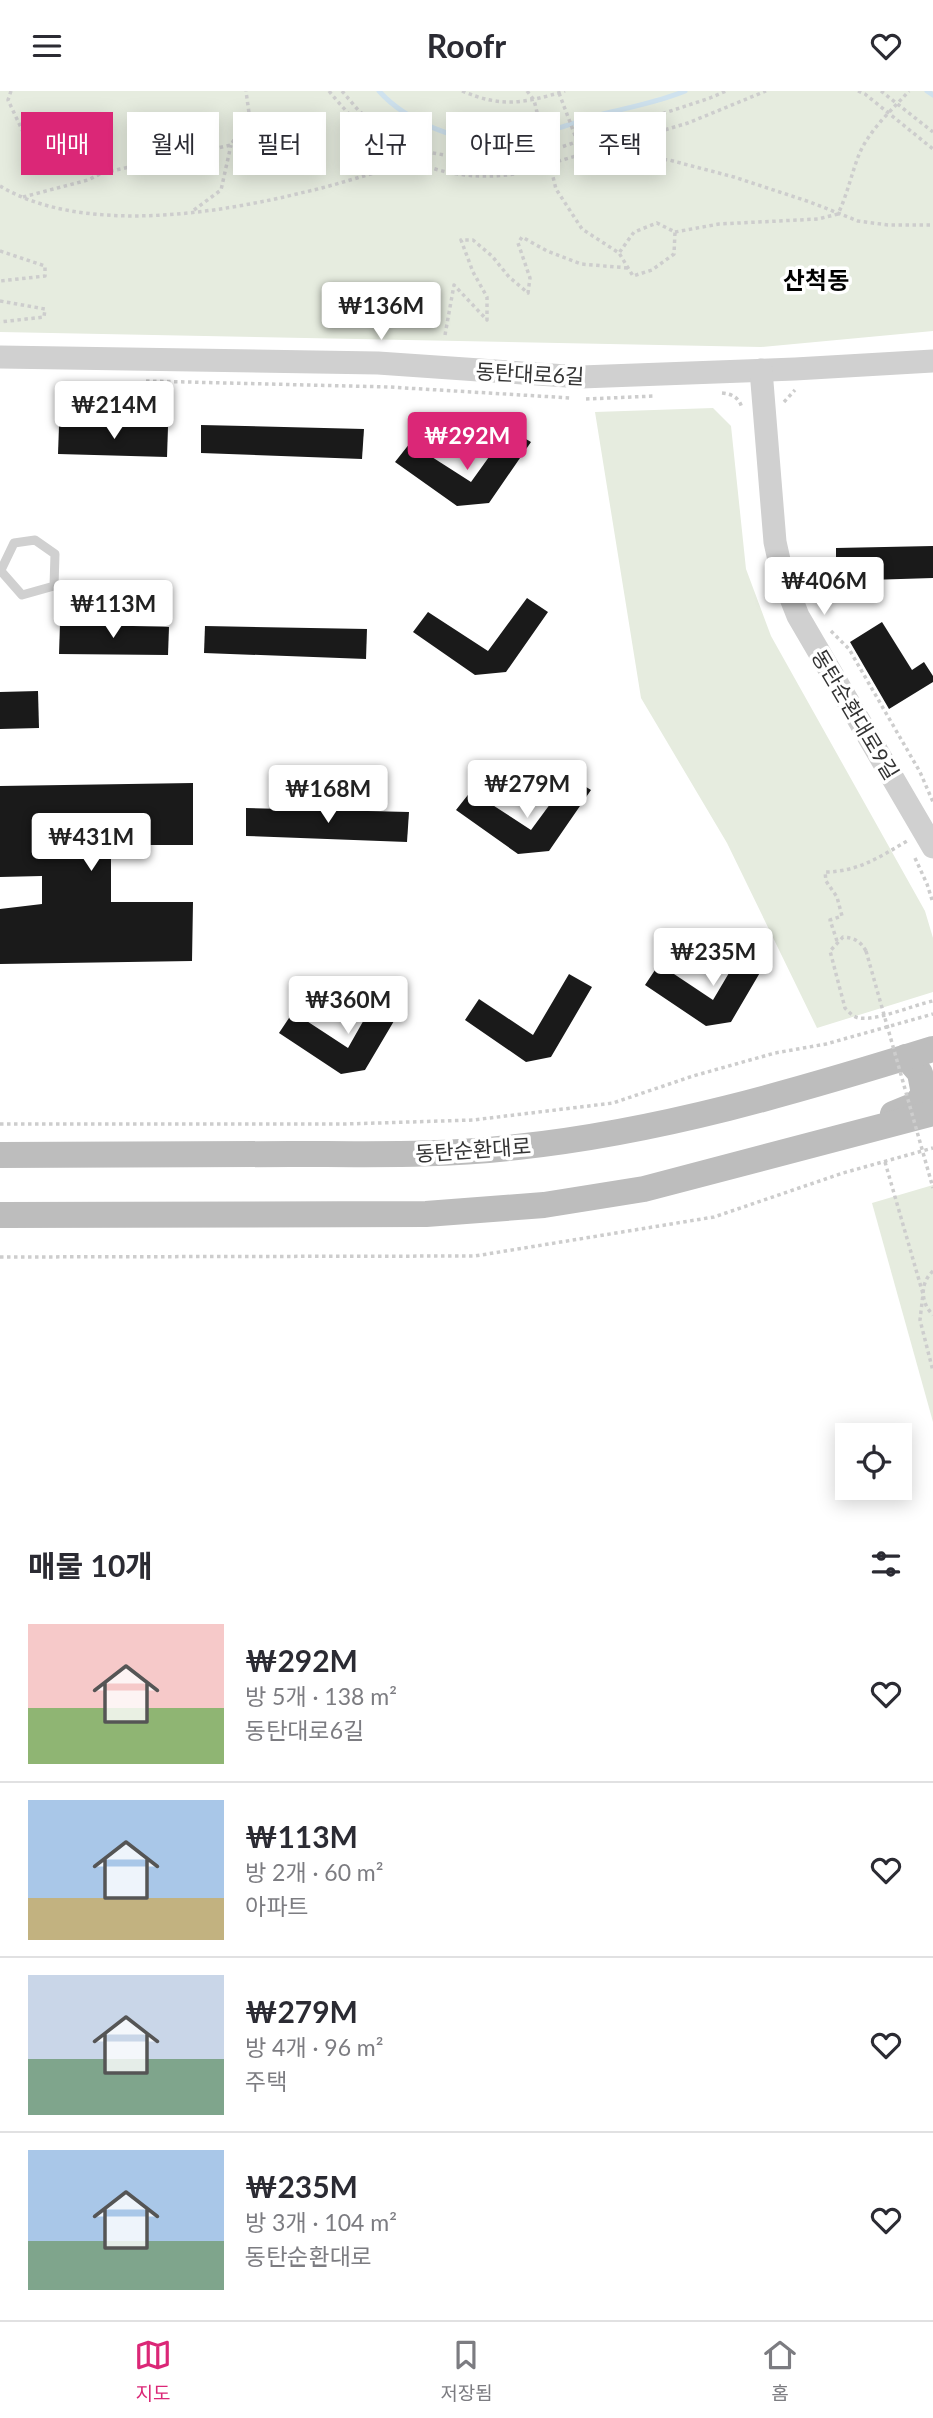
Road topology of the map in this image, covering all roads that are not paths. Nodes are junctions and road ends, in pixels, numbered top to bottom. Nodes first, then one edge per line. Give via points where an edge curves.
1 (0, 357) edge
2 (933, 361) edge
3 (761, 370) junction
4 (1, 571) edge
5 (933, 847) edge
6 (933, 1049) edge
7 (906, 1057) junction
8 (933, 1113) edge
9 (840, 1138) junction
10 (0, 1155) edge
11 (0, 1215) edge

1 - 3 street, 동탄대로6길 via 378,363 581,377
2 - 3 street, 동탄대로6길
3 - 5 street, 동탄순환대로9길 via 775,542 783,578 797,616
4 - 4 lane via 14,543 35,540 55,554 54,586 22,595
6 - 7 main road, 동탄순환대로
7 - 9 main road via 920,1073 924,1094 915,1105
7 - 10 main road, 동탄순환대로 via 681,1119 518,1147 408,1154
8 - 9 main road
9 - 11 main road via 644,1189 489,1210

